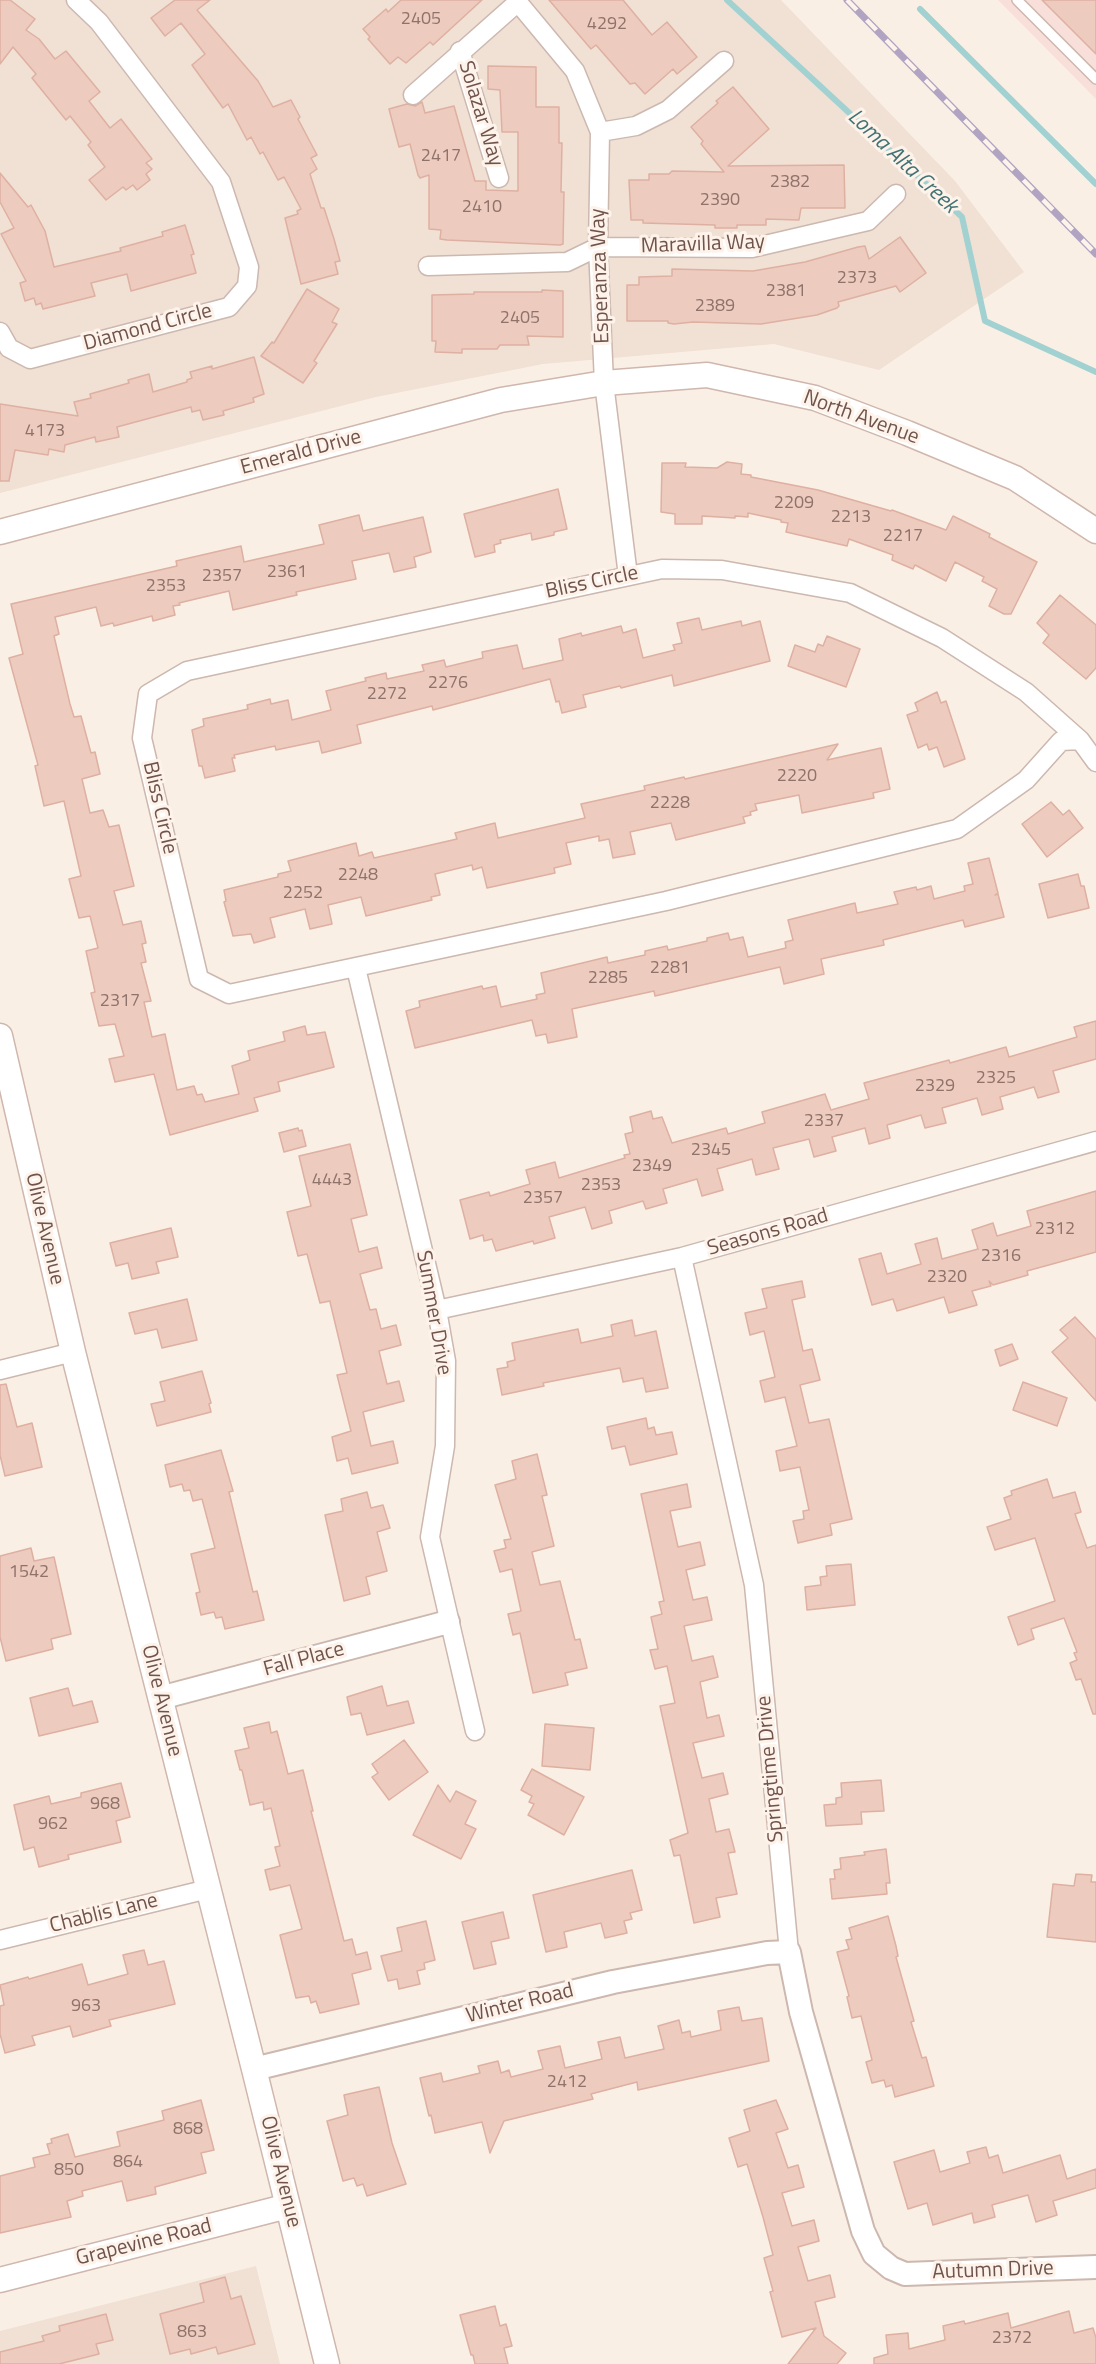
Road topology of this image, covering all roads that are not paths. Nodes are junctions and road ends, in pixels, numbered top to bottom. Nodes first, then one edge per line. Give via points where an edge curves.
1 (76, 0) edge
2 (1017, 0) edge
3 (517, 1) edge
4 (460, 51) junction
5 (724, 61) dead end
6 (1096, 79) edge
7 (412, 95) dead end
8 (600, 132) junction
9 (499, 178) dead end
10 (896, 194) dead end
11 (598, 247) junction
12 (428, 266) dead end
13 (0, 332) edge
14 (604, 383) junction
15 (1096, 531) edge
16 (0, 532) edge
17 (628, 576) junction
18 (1080, 740) junction
19 (1096, 762) edge
20 (356, 968) junction
21 (0, 1036) edge
22 (1096, 1141) edge
23 (682, 1257) junction
24 (437, 1310) junction
25 (73, 1352) junction
26 (0, 1370) edge
27 (448, 1622) junction
28 (160, 1698) junction
29 (475, 1731) dead end
30 (208, 1888) junction
31 (0, 1940) edge
32 (789, 1952) junction
33 (255, 2069) junction
34 (288, 2206) junction
35 (1096, 2267) edge
36 (891, 2268) joint
37 (0, 2280) edge
38 (327, 2364) edge

1 - 13 street, Diamond Circle via 111,38 221,182 249,267 247,286 228,307 30,359 9,348
2 - 6 lane
3 - 4 street, Solazar Way
3 - 8 street, Esperanza Way via 575,71
4 - 7 street, Solazar Way
4 - 9 street, Solazar Way
5 - 8 street via 668,110 636,126
8 - 11 street, Esperanza Way
10 - 11 street, Maravilla Way via 868,221 752,248
11 - 12 street, Maravilla Way via 567,262
11 - 14 street, Esperanza Way
14 - 15 main road, North Avenue via 707,375 815,398 1015,478
14 - 16 main road, Emerald Drive via 501,400
14 - 17 street, Esperanza Way
17 - 18 street, Bliss Circle via 662,569 722,570 850,593 942,638 1026,692
17 - 20 street, Bliss Circle via 187,671 148,694 142,738 199,979 229,994
18 - 19 street, Bliss Circle
18 - 20 street, Bliss Circle via 1061,741 1026,780 957,829 666,901
20 - 24 street, Summer Drive
21 - 25 main road, Olive Avenue
22 - 23 street, Seasons Road
23 - 24 street, Seasons Road
23 - 32 street, Springtime Drive via 754,1584
24 - 27 street, Summer Drive via 446,1360 445,1446 430,1537
25 - 26 street
25 - 28 main road, Olive Avenue
27 - 28 street, Fall Place
27 - 29 street, Summer Drive
28 - 30 main road, Olive Avenue
30 - 31 street, Chablis Lane
30 - 33 main road, Olive Avenue
32 - 33 street, Winter Road via 613,1982
32 - 36 street, Springtime Drive via 801,2012 863,2231 874,2254
33 - 34 main road, Olive Avenue
34 - 37 main road, Grapevine Road
34 - 38 main road, Olive Avenue
35 - 36 street, Autumn Drive via 905,2274

